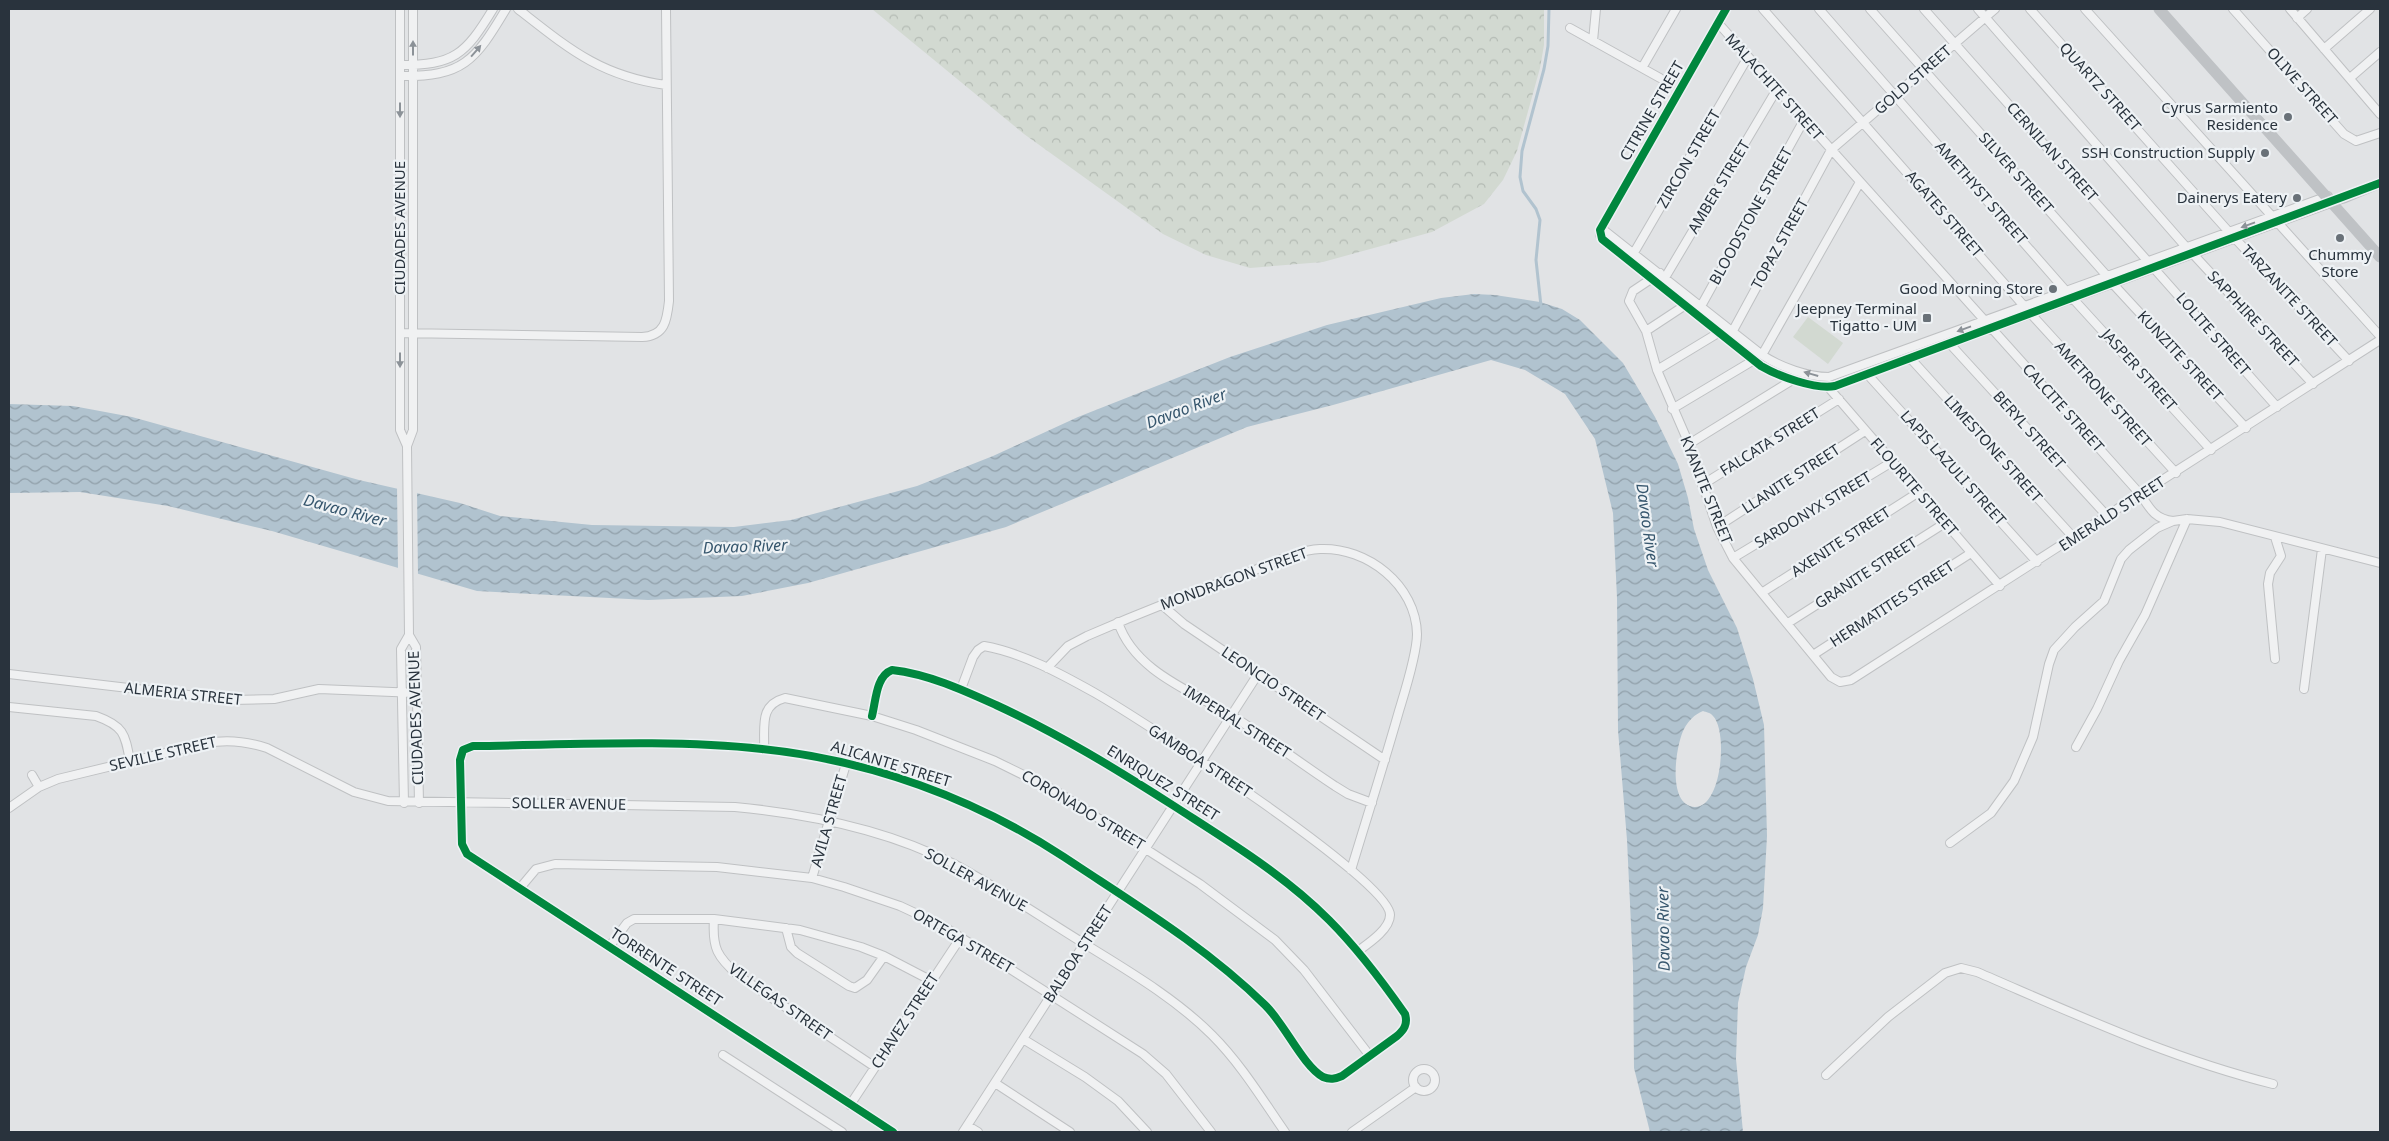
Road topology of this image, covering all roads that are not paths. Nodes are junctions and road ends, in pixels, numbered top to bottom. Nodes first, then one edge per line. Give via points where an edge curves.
1 (400, 9) edge
2 (413, 9) edge
3 (493, 9) edge
4 (506, 9) edge
5 (518, 9) edge
6 (666, 9) edge
7 (1596, 9) edge
8 (1676, 9) edge
9 (1726, 9) edge
10 (1763, 9) edge
11 (1819, 9) edge
12 (1870, 9) edge
13 (1924, 9) edge
14 (1978, 9) edge
15 (1995, 9) edge
16 (2030, 9) edge
17 (2085, 9) edge
18 (2158, 9) edge
19 (2233, 9) edge
20 (2290, 9) edge
21 (2307, 9) edge
22 (2370, 9) edge
23 (1986, 17) junction
24 (2297, 18) junction
25 (1718, 24) junction
26 (1570, 28) dead end
27 (1593, 41) junction
28 (1955, 43) junction
29 (2324, 49) junction
30 (2380, 52) edge
31 (1748, 57) junction
32 (400, 65) junction
33 (413, 65) junction
34 (1642, 68) junction
35 (1925, 70) junction
36 (400, 76) junction
37 (413, 76) junction
38 (1660, 78) dead end
39 (2350, 78) junction
40 (666, 85) junction
41 (1777, 89) junction
42 (1896, 95) junction
43 (2379, 110) edge
44 (1804, 120) junction
45 (1864, 122) junction
46 (2380, 133) edge
47 (1831, 150) junction
48 (1860, 182) junction
49 (2380, 183) edge
50 (2344, 198) joint
51 (2330, 199) junction
52 (2271, 217) junction
53 (2277, 223) junction
54 (1601, 228) junction
55 (2229, 232) junction
56 (2236, 238) junction
57 (2186, 247) junction
58 (1634, 252) junction
59 (2192, 254) junction
60 (2380, 257) edge
61 (1630, 260) junction
62 (2149, 261) junction
63 (2156, 268) junction
64 (2108, 276) junction
65 (1653, 278) junction
66 (1663, 278) junction
67 (2114, 284) junction
68 (2066, 291) junction
69 (2073, 299) junction
70 (1690, 302) junction
71 (2024, 306) junction
72 (1699, 310) junction
73 (2031, 314) junction
74 (1984, 321) junction
75 (1992, 329) junction
76 (1646, 332) junction
77 (1727, 332) junction
78 (400, 333) junction
79 (413, 333) junction
80 (2380, 336) edge
81 (2380, 340) edge
82 (1950, 344) junction
83 (1762, 355) junction
84 (1911, 359) junction
85 (1754, 360) junction
86 (2349, 361) junction
87 (1657, 370) junction
88 (1868, 375) junction
89 (1794, 379) junction
90 (2313, 384) junction
91 (1829, 388) junction
92 (1838, 399) junction
93 (2277, 407) junction
94 (1672, 409) junction
95 (2246, 428) junction
96 (1865, 431) junction
97 (1689, 444) junction
98 (407, 449) junction
99 (2211, 450) junction
100 (1892, 462) junction
101 (2176, 473) junction
102 (1702, 485) junction
103 (1919, 492) junction
104 (2141, 495) junction
105 (2108, 516) junction
106 (2187, 519) junction
107 (2173, 521) junction
108 (1945, 523) junction
109 (1718, 527) junction
110 (2275, 537) junction
111 (2074, 538) junction
112 (2322, 549) junction
113 (1971, 553) junction
114 (1733, 558) junction
115 (2038, 562) junction
116 (2380, 564) edge
117 (2000, 586) junction
118 (1763, 592) junction
119 (1162, 605) junction
120 (1118, 622) junction
121 (1788, 623) junction
122 (409, 632) junction
123 (1814, 655) junction
124 (2275, 659) dead end
125 (1047, 668) junction
126 (9, 674) edge
127 (1258, 674) junction
128 (1840, 682) joint
129 (961, 689) junction
130 (2304, 689) dead end
131 (402, 693) junction
132 (416, 693) junction
133 (9, 707) edge
134 (872, 716) junction
135 (1231, 716) junction
136 (2076, 747) dead end
137 (764, 749) junction
138 (1385, 760) junction
139 (130, 761) junction
140 (1202, 762) junction
141 (846, 764) junction
142 (32, 775) dead end
143 (39, 787) junction
144 (404, 803) junction
145 (419, 803) junction
146 (461, 803) junction
147 (1372, 803) junction
148 (1173, 806) junction
149 (9, 808) edge
150 (830, 820) junction
151 (1950, 843) dead end
152 (1146, 848) junction
153 (1351, 870) junction
154 (812, 878) junction
155 (520, 888) junction
156 (1117, 893) junction
157 (714, 919) junction
158 (786, 928) junction
159 (960, 937) junction
160 (1085, 944) junction
161 (610, 947) junction
162 (1358, 951) junction
163 (884, 956) junction
164 (932, 980) junction
165 (1051, 996) junction
166 (1023, 1039) junction
167 (723, 1055) dead end
168 (1370, 1056) junction
169 (875, 1067) junction
170 (1826, 1075) dead end
171 (995, 1083) junction
172 (2273, 1084) dead end
173 (1416, 1087) dead end
174 (850, 1105) junction
175 (966, 1129) edge
176 (842, 1132) edge
177 (893, 1132) edge
178 (978, 1132) edge
179 (1070, 1132) edge
180 (1147, 1132) edge
181 (1211, 1132) edge
182 (1285, 1132) edge
183 (1352, 1132) edge

1 - 32 street, CIUDADES AVENUE
33 -> 2 street, CIUDADES AVENUE
3 - 33 street via 471,40 453,58 435,64
37 -> 4 street via 437,75 458,68 480,47
5 - 40 street via 594,64 620,76
6 - 40 street
7 - 27 street
8 - 34 street
9 - 25 street, CITRINE STREET
10 - 45 street, AGATES STREET
11 - 42 street, AMETHYST STREET
12 - 35 street, SILVER STREET
13 - 28 street, CERNILAN STREET
14 - 23 street
15 - 23 street, GOLD STREET
16 - 55 street, QUARTZ STREET
17 - 52 street
18 - 51 street
19 - 46 street, OLIVE STREET via 2348,137 2356,141
20 - 24 street
21 - 24 street
22 - 29 street
23 - 28 street, GOLD STREET
23 - 57 street
24 - 29 street
25 - 31 street, MALACHITE STREET
25 - 54 street, CITRINE STREET
26 - 27 street
27 - 34 street
28 - 35 street, GOLD STREET
28 - 62 street, CERNILAN STREET
29 - 39 street
30 - 39 street
31 - 41 street, MALACHITE STREET
31 - 58 street, ZIRCON STREET
32 - 33 street
32 - 36 street, CIUDADES AVENUE
33 - 37 street, CIUDADES AVENUE
34 - 38 street
35 - 42 street, GOLD STREET
35 - 64 street, SILVER STREET
36 - 37 street
36 -> 78 street, CIUDADES AVENUE
37 - 79 street, CIUDADES AVENUE
39 - 43 street
40 - 79 street via 669,301 666,323 661,331 651,337
41 - 44 street, MALACHITE STREET
41 - 66 street, AMBER STREET
42 - 45 street, GOLD STREET
42 - 68 street, AMETHYST STREET
44 - 47 street, MALACHITE STREET
44 - 72 street, BLOODSTONE STREET
45 - 47 street, GOLD STREET
45 - 71 street, AGATES STREET
47 - 48 street, MALACHITE STREET
47 - 77 street, TOPAZ STREET
48 - 74 street, CALCITE STREET
48 - 83 street
49 - 50 street
50 - 51 street
51 - 52 street
51 - 53 street
51 - 60 street
52 - 53 street
52 -> 55 street
53 - 56 street
53 - 80 street
54 - 58 street
54 - 61 street via 1602,239
55 - 56 street, TARZANITE STREET
55 - 57 street
56 - 59 street
56 - 86 street, TARZANITE STREET
57 - 62 street
58 - 61 street, ZIRCON STREET
58 - 66 street
59 - 63 street
59 - 90 street, SAPPHIRE STREET
61 - 65 street
62 - 63 street, LOLITE STREET
62 - 64 street
63 - 67 street
63 - 93 street, LOLITE STREET
64 - 68 street
65 - 66 street
65 - 76 street, KYANITE STREET via 1629,297 1629,303
66 - 70 street
67 - 69 street
67 - 95 street, KUNZITE STREET
68 - 69 street, JASPER STREET
68 - 71 street
69 - 73 street
69 - 99 street, JASPER STREET
70 - 72 street
70 - 76 street
71 - 74 street
72 - 77 street
73 - 75 street
73 - 101 street, AMETRONE STREET
74 - 75 street, CALCITE STREET
74 -> 83 street via 1829,377 1783,366
75 - 82 street
75 - 104 street, CALCITE STREET
76 - 87 street, KYANITE STREET
77 - 83 street
77 - 85 street
77 - 87 street
78 - 79 street
78 -> 98 street, CIUDADES AVENUE via 400,430
79 - 98 street, CIUDADES AVENUE via 413,430
81 - 86 street, EMERALD STREET
82 - 84 street
82 - 105 street, BERYL STREET
84 - 88 street
84 - 111 street, LIMESTONE STREET
85 - 89 street via 1768,370
85 - 94 street
86 - 90 street, EMERALD STREET
87 - 94 street, KYANITE STREET
88 - 91 street
88 - 115 street, LAPIS LAZULI STREET
89 - 91 street
89 - 97 street
90 - 93 street, EMERALD STREET
91 - 92 street, FLOURITE STREET
92 - 96 street, FLOURITE STREET
92 - 102 street, FALCATA STREET
93 - 95 street, EMERALD STREET
94 - 97 street, KYANITE STREET
95 - 99 street, EMERALD STREET
96 - 100 street, FLOURITE STREET
96 - 109 street, LLANITE STREET
97 - 102 street, KYANITE STREET
98 - 122 street, CIUDADES AVENUE
99 - 101 street, EMERALD STREET
100 - 103 street, FLOURITE STREET
100 - 114 street, SARDONYX STREET
101 - 104 street, EMERALD STREET
102 - 109 street, KYANITE STREET
103 - 108 street, FLOURITE STREET
103 - 118 street, AXENITE STREET
104 - 105 street, EMERALD STREET
104 - 107 street, CALCITE STREET via 2158,518
105 - 111 street, EMERALD STREET
106 - 107 street
106 - 110 street via 2220,522
106 - 136 street via 2145,615
107 - 151 street via 2157,528 2121,558 2104,601 2054,650 2033,738 2014,781 1991,813
108 - 113 street, FLOURITE STREET
108 - 121 street, GRANITE STREET
109 - 114 street, KYANITE STREET
110 - 112 street
110 - 124 street via 2281,556 2270,573 2268,584
111 - 115 street, EMERALD STREET
112 - 116 street
112 - 130 street
113 - 117 street, FLOURITE STREET
113 - 123 street, HERMATITES STREET
114 - 118 street, KYANITE STREET
115 - 117 street, EMERALD STREET
117 - 128 street, EMERALD STREET via 1851,680
118 - 121 street, KYANITE STREET
119 - 120 street, MONDRAGON STREET
119 - 127 street, LEONCIO STREET via 1174,617
119 - 138 street, MONDRAGON STREET via 1317,549 1350,552 1382,569 1410,603 1417,636
120 - 125 street, MONDRAGON STREET via 1068,646
120 - 135 street, IMPERIAL STREET via 1128,644 1140,657 1174,684
121 - 123 street, KYANITE STREET
122 - 131 street, CIUDADES AVENUE via 401,648
122 - 132 street, CIUDADES AVENUE via 416,647
123 - 128 street, KYANITE STREET via 1831,677
125 - 129 street, GAMBOA STREET via 984,646 973,657
125 - 140 street, GAMBOA STREET via 1096,694
126 - 131 street, ALMERIA STREET via 249,701 319,689
127 - 135 street, BALBOA STREET
127 - 138 street, LEONCIO STREET
129 - 134 street, ENRIQUEZ STREET via 892,670 881,678
129 - 148 street, ENRIQUEZ STREET via 1064,738
131 - 132 street, ALMERIA STREET
131 - 144 street, CIUDADES AVENUE
132 - 145 street, CIUDADES AVENUE
133 - 139 street via 105,719 124,734
134 - 137 street, CORONADO STREET via 785,698 773,701 766,716
134 - 152 street, CORONADO STREET via 966,749 1022,773
135 - 140 street, BALBOA STREET
135 - 147 street, IMPERIAL STREET via 1335,786
137 - 141 street, ALICANTE STREET
137 - 146 street, ALICANTE STREET via 704,745 468,746 460,754
138 - 147 street, MONDRAGON STREET
139 - 143 street, SEVILLE STREET
139 - 144 street, SEVILLE STREET via 217,741 252,743 354,792
140 - 148 street, BALBOA STREET
140 - 153 street, GAMBOA STREET via 1291,822
141 - 150 street, AVILA STREET
141 - 156 street, ALICANTE STREET via 924,786 968,803 1060,855
142 - 143 street
143 - 149 street, SEVILLE STREET
144 - 145 street, SOLLER AVENUE
145 - 146 street, SOLLER AVENUE
146 - 150 street, SOLLER AVENUE via 735,807
146 - 155 street, TORRENTE STREET via 464,851
147 - 153 street, MONDRAGON STREET
148 - 152 street, BALBOA STREET
148 - 162 street, ENRIQUEZ STREET via 1231,842 1295,889
150 - 154 street, AVILA STREET
150 - 160 street, SOLLER AVENUE via 891,838 952,863
152 - 156 street, BALBOA STREET
152 - 168 street, CORONADO STREET via 1275,940 1304,970
153 - 162 street, GAMBOA STREET via 1388,905 1390,914 1378,934
154 - 155 street, ORTEGA STREET via 717,867 564,864 536,869
154 - 159 street, ORTEGA STREET via 900,906
155 - 161 street, TORRENTE STREET
156 - 160 street, BALBOA STREET
156 - 168 street, ALICANTE STREET via 1234,974 1277,1016 1310,1065 1328,1079 1342,1076
157 - 158 street
157 - 161 street via 634,919 627,923
157 - 169 street, VILLEGAS STREET via 712,940 726,966
158 - 163 street via 843,941
158 - 163 street via 791,946 797,953 855,988 867,980
159 - 164 street, CHAVEZ STREET
159 - 165 street, ORTEGA STREET
160 - 165 street, BALBOA STREET
160 - 182 street, SOLLER AVENUE via 1157,991 1206,1030 1236,1063
161 - 174 street, TORRENTE STREET
162 - 168 street, ENRIQUEZ STREET via 1405,1014 1405,1025 1397,1036
163 - 164 street
164 - 169 street, CHAVEZ STREET
165 - 166 street, BALBOA STREET
165 - 181 street, ORTEGA STREET via 1128,1044 1166,1074
166 - 171 street, BALBOA STREET
166 - 180 street via 1085,1077 1118,1102
167 - 176 street
169 - 174 street, CHAVEZ STREET
170 - 172 street via 1888,1017 1945,973 1962,968 2164,1052
171 - 175 street, BALBOA STREET
171 - 179 street
173 - 183 street
174 - 177 street, TORRENTE STREET
175 - 178 street

